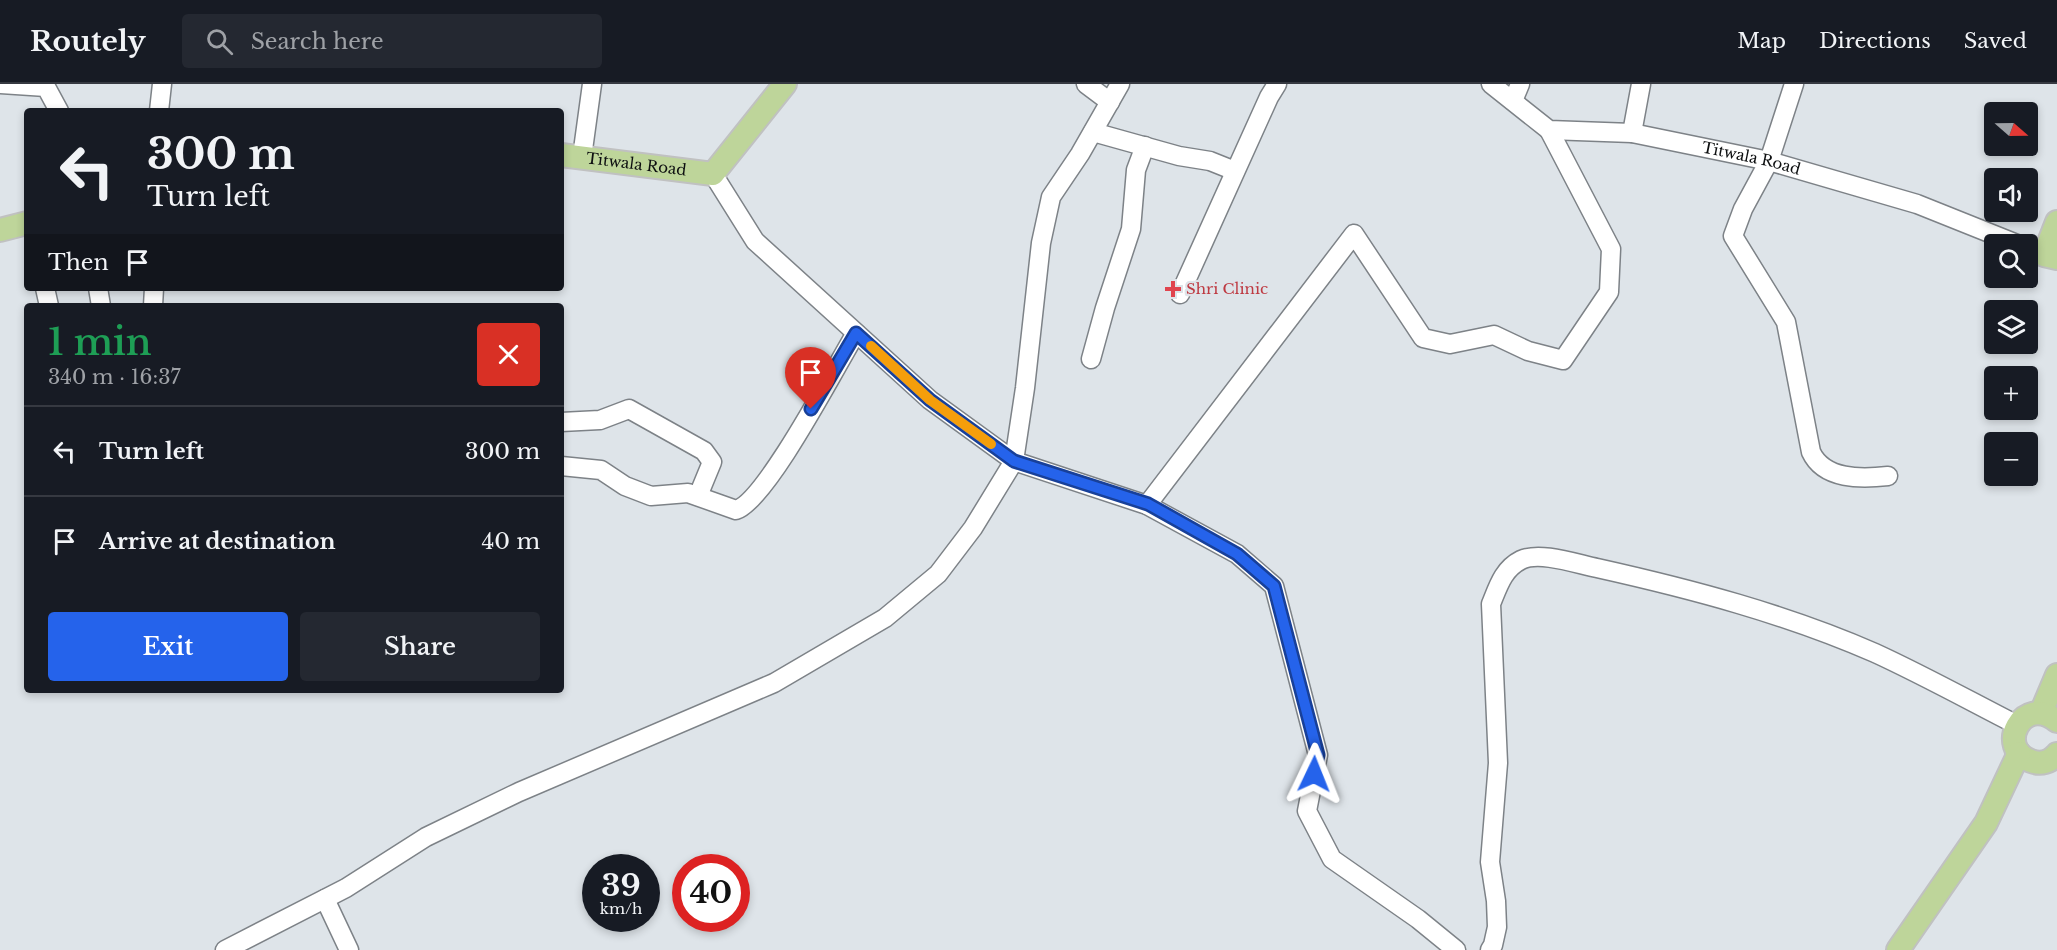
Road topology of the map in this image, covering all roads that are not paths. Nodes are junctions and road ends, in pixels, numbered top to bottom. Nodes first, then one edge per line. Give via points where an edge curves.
1 (0, 84) edge
2 (162, 84) edge
3 (592, 84) edge
4 (785, 84) edge
5 (1086, 84) edge
6 (1120, 84) edge
7 (1277, 84) edge
8 (1491, 84) edge
9 (1520, 84) edge
10 (1641, 84) edge
11 (1794, 84) edge
12 (1513, 101) junction
13 (1110, 102) junction
14 (57, 108) edge
15 (159, 108) edge
16 (1548, 130) junction
17 (1093, 132) junction
18 (1632, 133) junction
19 (1145, 146) junction
20 (572, 156) edge
21 (1769, 161) junction
22 (1235, 171) junction
23 (713, 174) junction
24 (2057, 222) edge
25 (24, 224) edge
26 (0, 230) edge
27 (1992, 234) edge
28 (2043, 254) edge
29 (1180, 294) dead end
30 (856, 333) junction
31 (1090, 360) dead end
32 (564, 422) edge
33 (1014, 461) junction
34 (564, 466) edge
35 (1888, 476) dead end
36 (698, 496) junction
37 (1148, 504) junction
38 (2057, 675) edge
39 (2049, 717) edge
40 (2017, 725) junction
41 (2019, 753) junction
42 (2057, 754) edge
43 (326, 899) junction
44 (225, 950) edge
45 (349, 950) edge
46 (1456, 950) edge
47 (1490, 950) edge
48 (1898, 950) edge

1 - 14 street via 46,87
2 - 15 street
3 - 20 street
4 - 23 main road
5 - 13 street
6 - 13 street
7 - 22 street
8 - 12 street
9 - 12 street
10 - 18 street
11 - 21 street
12 - 16 street
13 - 17 street
16 - 18 street, Titwala Road
16 - 37 street via 1611,249 1609,292 1563,360 1528,351 1494,335 1450,344 1423,338 1354,234
17 - 19 street
17 - 33 street via 1051,197 1041,243
18 - 21 street, Titwala Road
19 - 22 street
19 - 31 street via 1136,170 1131,229
20 - 23 main road, Titwala Road
21 - 27 street, Titwala Road via 1917,204
21 - 35 street via 1733,236 1786,322 1811,452 1827,470 1843,475
22 - 29 street
23 - 30 street via 755,241
24 - 28 main road
25 - 26 main road
30 - 33 street via 930,400
30 - 36 street via 778,466 750,503 736,510
32 - 36 street via 600,420 629,409 704,452 712,462
33 - 37 street
33 - 43 street via 973,528 938,574 885,618 774,683 519,792 426,837
34 - 36 street via 601,470 625,486 651,496
37 - 46 street via 1237,554 1274,586 1318,755 1307,812 1332,859
38 - 39 main road
39 - 40 main road via 2032,714
40 - 41 main road via 2014,735
40 - 47 street via 1875,654 1765,612 1629,575 1544,557 1522,559 1500,581 1491,604 1498,763 1490,862 1497,927
41 - 42 main road via 2036,763 2046,762
41 - 48 main road via 1986,823
43 - 44 street
43 - 45 street

